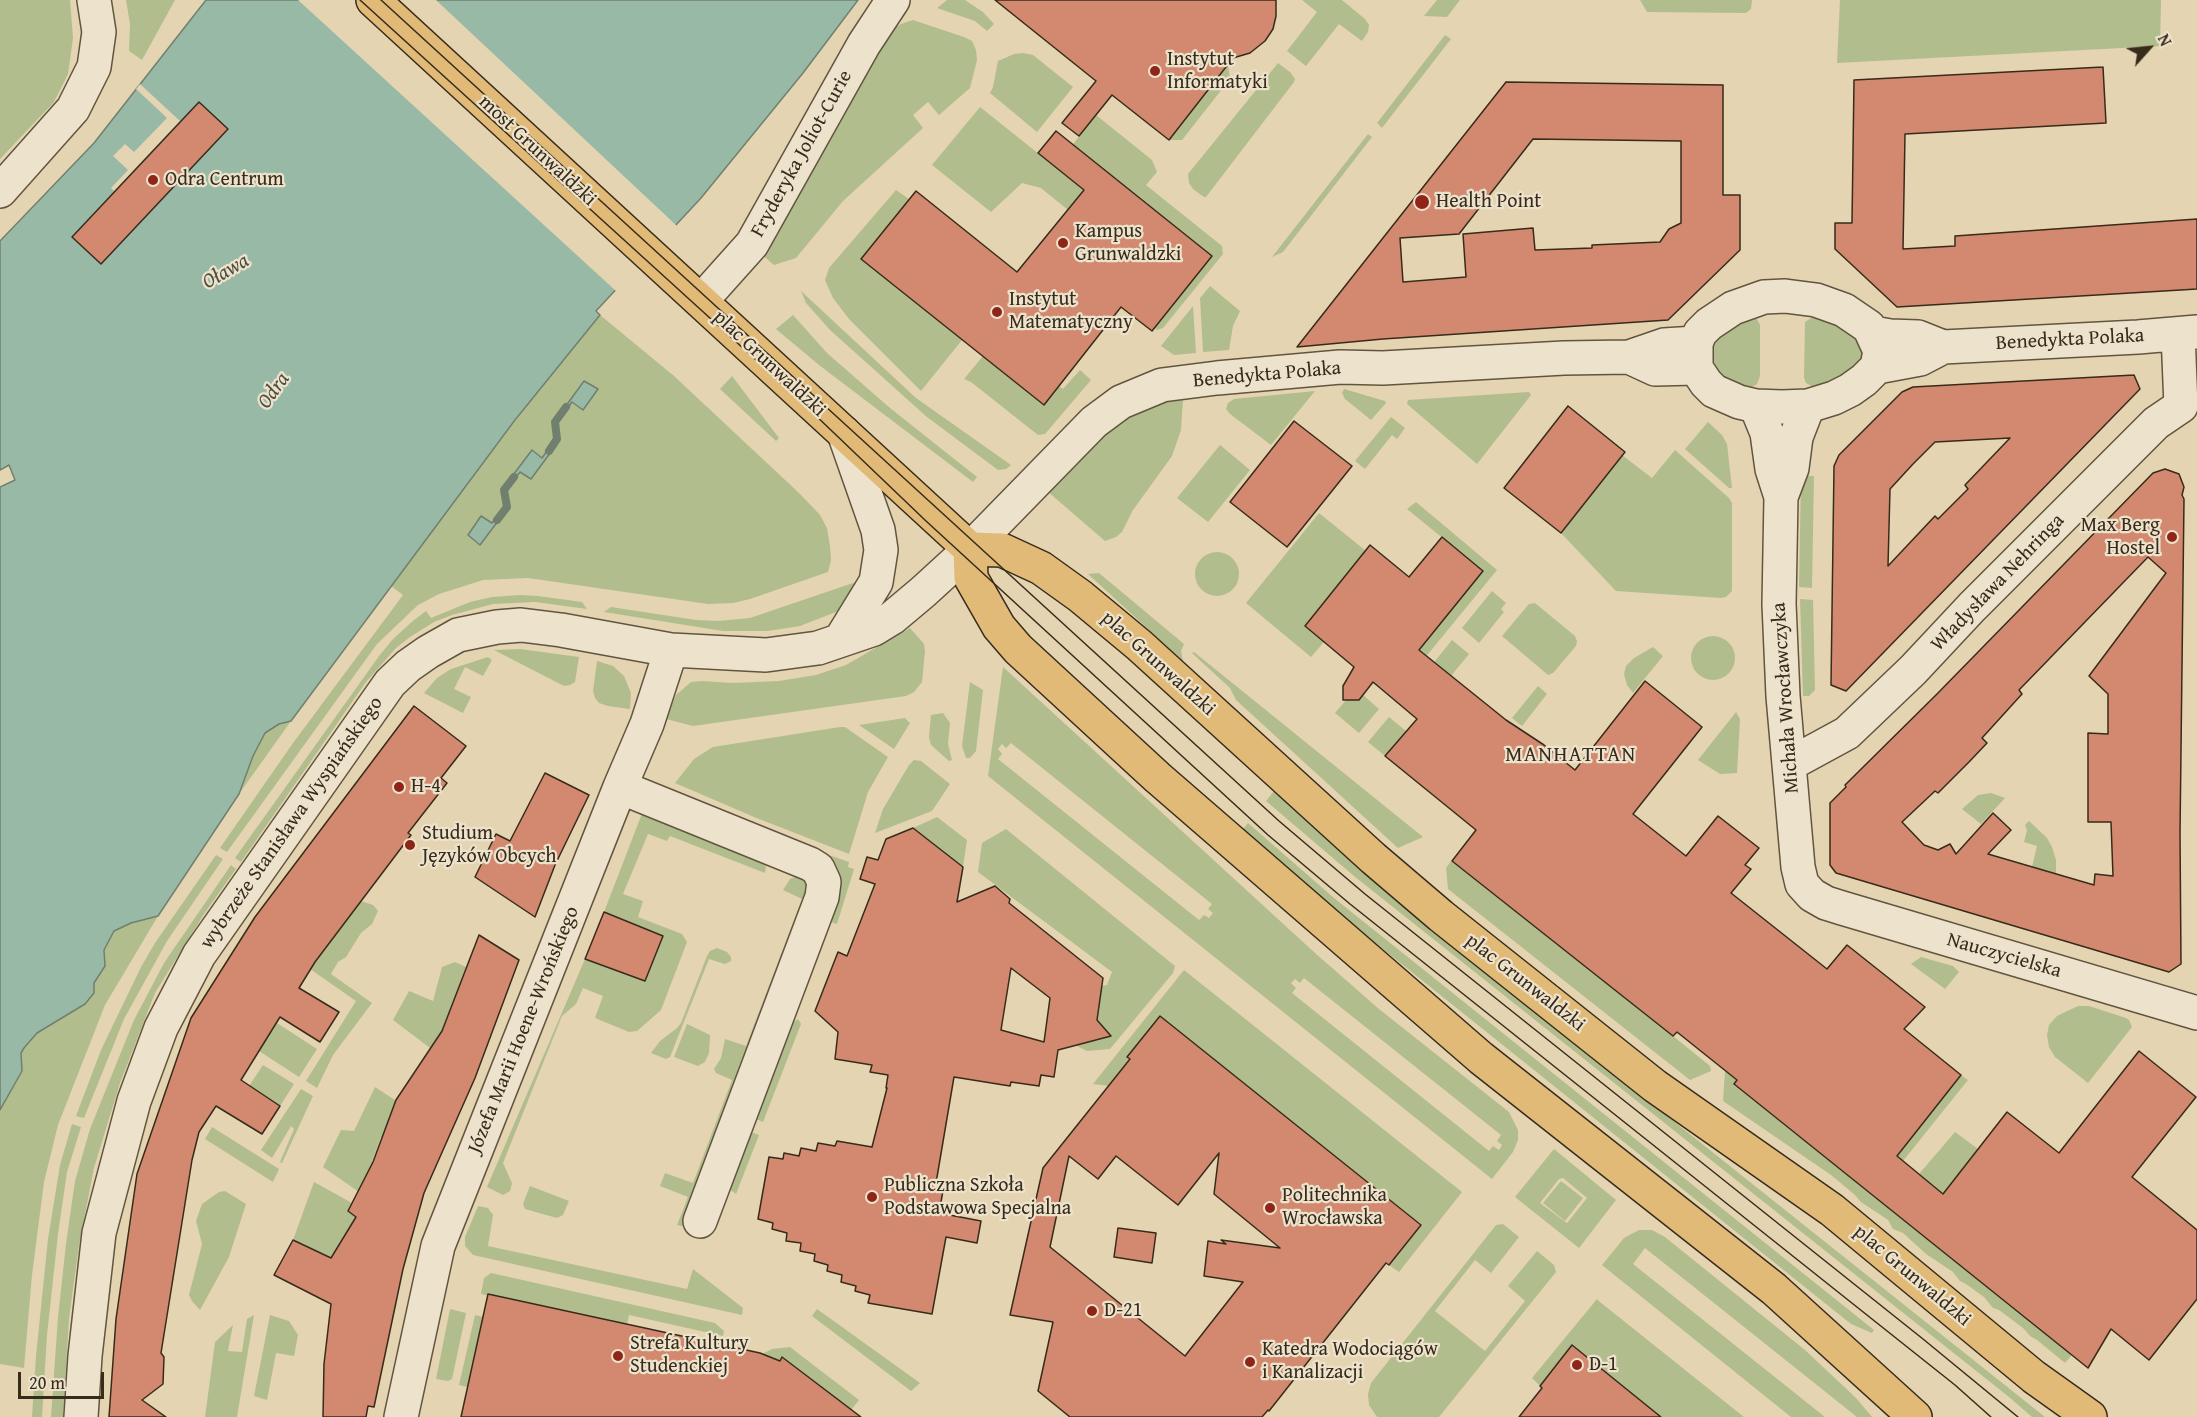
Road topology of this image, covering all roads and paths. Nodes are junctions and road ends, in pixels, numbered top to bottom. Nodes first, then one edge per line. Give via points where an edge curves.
1 (94, 0) edge
2 (373, 0) edge
3 (893, 0) edge
4 (0, 191) edge
5 (701, 301) junction
6 (1873, 333) junction
7 (2188, 333) edge
8 (1943, 347) junction
9 (1696, 355) junction
10 (1877, 367) junction
11 (1756, 406) junction
12 (1808, 406) junction
13 (2189, 414) edge
14 (844, 433) junction
15 (1781, 497) junction
16 (969, 549) junction
17 (841, 639) junction
18 (671, 650) junction
19 (1790, 764) junction
20 (620, 788) junction
21 (1812, 895) joint
22 (2197, 1013) edge
23 (700, 1221) dead end
24 (81, 1417) edge
25 (401, 1417) edge
26 (1915, 1417) edge
27 (2090, 1417) edge

1 - 4 street via 99,32 94,67 79,99
2 - 5 main road, most Grunwaldzki
3 - 5 street, Fryderyka Joliot-Curie via 864,44 752,243
5 - 14 main road, plac Grunwaldzki
6 - 8 street, Benedykta Polaka via 1918,337
6 - 9 street via 1844,310 1816,300 1764,297 1733,308 1709,324 1700,333
6 - 10 street via 1880,351
7 - 8 street, Benedykta Polaka
7 - 13 street
8 - 10 street, Benedykta Polaka via 1920,359
9 - 11 street via 1706,383 1714,391
9 - 16 street, Benedykta Polaka via 1655,369 1629,357 1340,367 1162,385 1121,402 1094,422
10 - 12 street via 1850,390
11 - 12 street
11 - 15 street, Michała Wrocławczyka via 1767,433 1772,470
12 - 15 street, Michała Wrocławczyka
13 - 19 street, Władysława Nehringa via 2156,423 1847,733
14 - 16 main road, plac Grunwaldzki
14 - 17 street via 881,550 873,590
15 - 19 street, Michała Wrocławczyka via 1779,604
16 - 17 street, wybrzeże Stanisława Wyspiańskiego via 892,618 874,629
16 - 26 main road via 971,578 999,627 1157,777 1481,1058 1774,1289
16 - 27 main road, plac Grunwaldzki via 1002,550 1041,568 1080,596 1441,916 1655,1086 1832,1210 2034,1377
17 - 18 street, wybrzeże Stanisława Wyspiańskiego via 818,648 766,656
18 - 20 street, Józefa Marii Hoene-Wrońskiego via 647,724
18 - 24 street, wybrzeże Stanisława Wyspiańskiego via 561,630 521,625 497,627 458,635 442,643 390,683 199,955 161,1028 134,1101 99,1233
19 - 21 street, Michała Wrocławczyka via 1798,867 1802,884
20 - 23 street via 810,864 818,869 824,882 822,897
20 - 25 street, Józefa Marii Hoene-Wrońskiego via 438,1246
21 - 22 street, Nauczycielska via 1865,916

